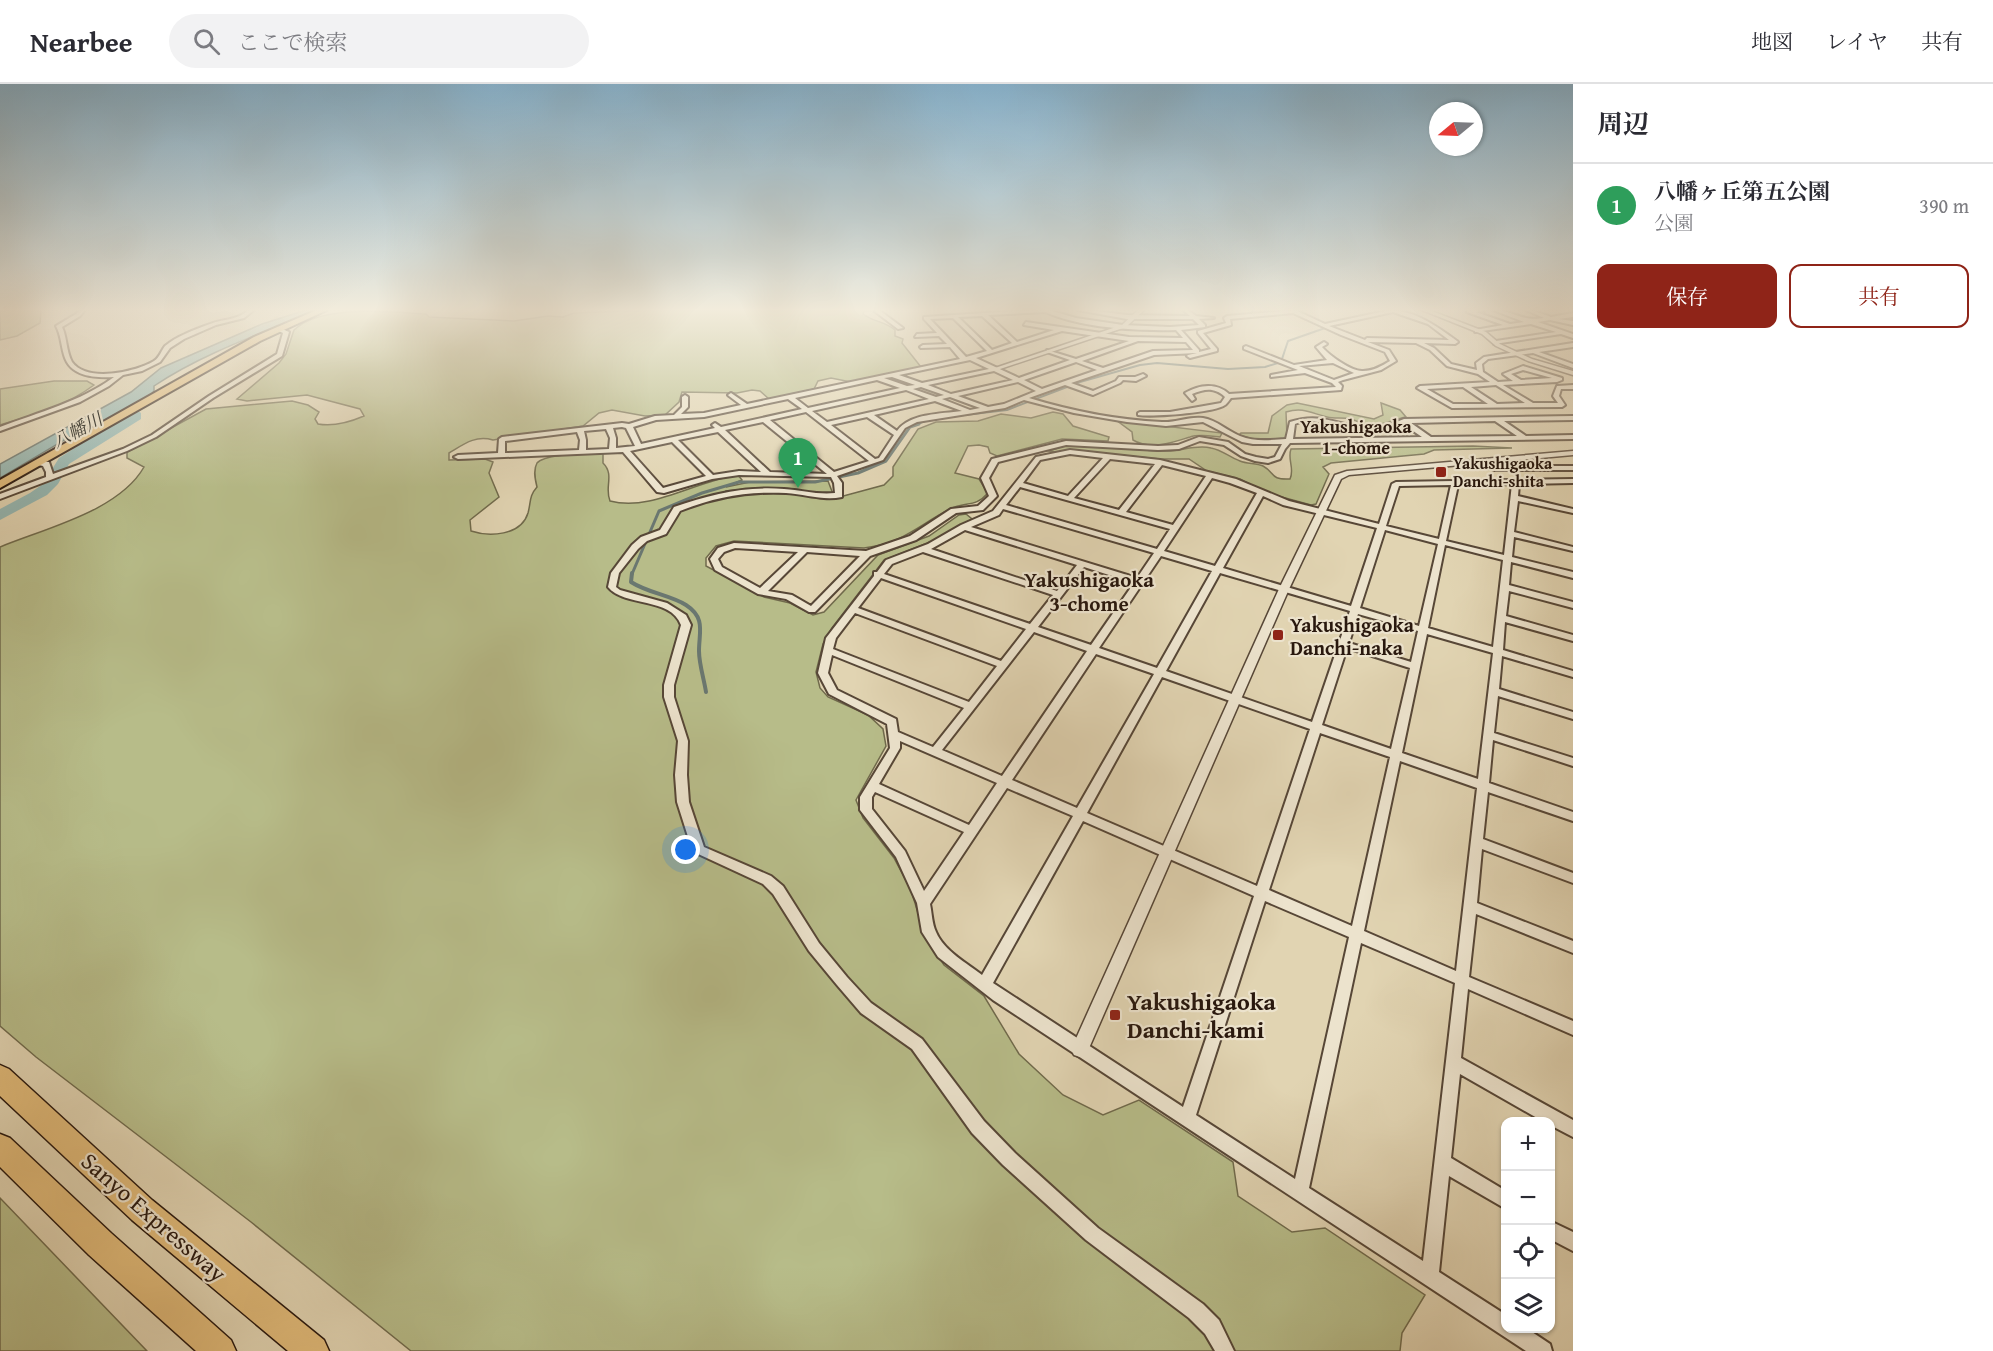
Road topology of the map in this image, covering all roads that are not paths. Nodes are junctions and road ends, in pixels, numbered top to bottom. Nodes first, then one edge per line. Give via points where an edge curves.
1 (78, 369) edge
2 (137, 369) edge
3 (207, 369) edge
4 (260, 369) edge
5 (921, 369) edge
6 (995, 369) joint
7 (1050, 369) edge
8 (1303, 369) edge
9 (1350, 369) edge
10 (1380, 369) edge
11 (1465, 369) edge
12 (1480, 369) edge
13 (1520, 369) edge
14 (1527, 369) edge
15 (1103, 370) edge
16 (1307, 371) junction
17 (1357, 372) junction
18 (1480, 373) junction
19 (120, 375) junction
20 (893, 375) junction
21 (1143, 376) dead end
22 (1273, 376) dead end
23 (878, 378) junction
24 (1019, 380) junction
25 (1334, 382) junction
26 (1520, 382) junction
27 (1497, 383) junction
28 (1069, 384) junction
29 (921, 385) junction
30 (1464, 385) junction
31 (1573, 387) edge
32 (906, 388) junction
33 (1042, 391) junction
34 (732, 395) dead end
35 (950, 395) junction
36 (1228, 396) junction
37 (685, 397) dead end
38 (790, 397) junction
39 (936, 399) junction
40 (1028, 399) junction
41 (1192, 399) dead end
42 (1044, 404) junction
43 (746, 406) junction
44 (1496, 406) junction
45 (1533, 406) junction
46 (807, 410) junction
47 (989, 410) junction
48 (970, 412) junction
49 (868, 414) junction
50 (704, 415) junction
51 (676, 416) junction
52 (1573, 418) edge
53 (764, 419) junction
54 (1496, 419) junction
55 (1404, 421) junction
56 (826, 424) junction
57 (629, 426) junction
58 (609, 427) junction
59 (0, 429) edge
60 (719, 429) junction
61 (580, 430) junction
62 (546, 434) junction
63 (898, 435) junction
64 (1573, 437) edge
65 (1525, 438) junction
66 (673, 439) junction
67 (1430, 440) junction
68 (1287, 443) junction
69 (639, 447) junction
70 (612, 450) junction
71 (625, 450) junction
72 (582, 452) junction
73 (547, 453) junction
74 (1573, 453) edge
75 (501, 455) junction
76 (1108, 456) junction
77 (458, 457) dead end
78 (1038, 458) junction
79 (874, 461) junction
80 (1160, 462) junction
81 (1478, 462) junction
82 (41, 463) junction
83 (991, 467) junction
84 (1573, 468) edge
85 (768, 473) junction
86 (833, 475) junction
87 (1210, 476) junction
88 (711, 477) junction
89 (50, 479) junction
90 (1516, 481) junction
91 (1573, 481) edge
92 (1455, 483) junction
93 (1017, 484) junction
94 (0, 485) edge
95 (1260, 494) junction
96 (0, 497) edge
97 (1515, 498) junction
98 (1070, 499) junction
99 (1001, 506) junction
100 (1322, 511) junction
101 (1573, 511) edge
102 (1120, 513) junction
103 (1382, 526) junction
104 (964, 527) junction
105 (1175, 528) junction
106 (1511, 534) junction
107 (1443, 542) junction
108 (806, 549) junction
109 (922, 549) junction
110 (1573, 549) edge
111 (1159, 552) junction
112 (867, 554) junction
113 (1508, 558) junction
114 (1082, 564) junction
115 (1217, 569) junction
116 (877, 574) junction
117 (1573, 575) edge
118 (1139, 582) junction
119 (1505, 587) junction
120 (1284, 589) junction
121 (761, 592) junction
122 (1058, 594) junction
123 (1573, 605) edge
124 (854, 610) junction
125 (1354, 610) junction
126 (1502, 618) junction
127 (1032, 628) junction
128 (1424, 630) junction
129 (1573, 638) edge
130 (1343, 644) junction
131 (1094, 649) junction
132 (828, 650) junction
133 (1498, 652) junction
134 (1002, 665) junction
135 (1416, 667) junction
136 (1160, 672) junction
137 (1573, 674) edge
138 (1494, 691) junction
139 (1235, 699) junction
140 (970, 706) junction
141 (1573, 716) edge
142 (1315, 727) junction
143 (894, 734) junction
144 (1489, 735) junction
145 (935, 752) junction
146 (1396, 755) junction
147 (1573, 762) edge
148 (1004, 782) junction
149 (1484, 785) junction
150 (872, 786) junction
151 (1079, 815) junction
152 (1573, 817) edge
153 (972, 831) junction
154 (1477, 842) junction
155 (1167, 852) junction
156 (1573, 878) edge
157 (1261, 893) junction
158 (923, 903) junction
159 (1470, 906) junction
160 (1357, 934) junction
161 (1573, 947) edge
162 (1462, 980) junction
163 (984, 985) junction
164 (1573, 1028) edge
165 (1080, 1049) junction
166 (1455, 1063) junction
167 (0, 1078) edge
168 (1187, 1119) junction
169 (1573, 1129) edge
170 (0, 1148) edge
171 (1442, 1162) junction
172 (1300, 1193) junction
173 (1501, 1198) edge
174 (1555, 1231) edge
175 (1573, 1242) edge
176 (1430, 1276) junction
177 (1501, 1323) edge
178 (1516, 1333) edge
179 (220, 1351) edge
180 (313, 1351) edge
181 (1225, 1351) edge
182 (1543, 1351) edge

1 - 19 street via 91,375
2 - 19 street
3 - 82 main road
4 - 89 street via 154,436
5 - 20 street
6 - 24 street
6 - 29 street
7 - 24 street
8 - 16 street
9 - 17 street
10 - 17 street
11 - 18 street
12 - 18 street
13 - 26 street via 1506,374
14 - 26 street via 1560,379
15 - 28 street
16 - 22 street
16 - 25 street
17 - 25 street
18 - 27 street
19 - 59 street via 106,387 77,401
20 - 23 street
20 - 29 street
21 - 28 street via 1121,378 1093,393
23 - 32 street
23 - 38 street
24 - 33 street
24 - 35 street
25 - 36 street via 1339,389
26 - 27 street
27 - 30 street
27 - 45 street
28 - 33 street
29 - 32 street
29 - 35 street
30 - 44 street
30 - 44 street via 1420,388 1452,406
31 - 45 street via 1559,387 1556,396 1562,405
32 - 39 street
32 - 46 street
33 - 40 street
34 - 43 street
35 - 39 street
35 - 47 street
36 - 41 street via 1211,386 1188,393
36 - 42 street via 1217,406 1150,415
37 - 51 street via 685,407
38 - 43 street
38 - 46 street
39 - 48 street
39 - 49 street
40 - 42 street
40 - 47 street
42 - 68 street via 1160,423 1205,420 1242,440
43 - 50 street
44 - 45 street
46 - 53 street
46 - 56 street
47 - 48 street
48 - 63 street via 915,420
49 - 56 street
49 - 63 street
50 - 51 street
50 - 60 street
51 - 57 street
52 - 54 street
53 - 60 street
53 - 86 street
54 - 55 street
54 - 65 street
55 - 67 street
55 - 68 street via 1379,430 1324,420 1295,421
56 - 79 street
57 - 58 street
57 - 69 street
58 - 61 street
58 - 70 street
60 - 66 street
60 - 85 street
61 - 62 street
61 - 72 street
62 - 73 street
62 - 75 street via 502,439
63 - 79 street via 881,459
64 - 65 street
65 - 67 street
66 - 69 street
66 - 88 street
67 - 68 street
68 - 83 street via 1276,459 1268,460 1247,457 1217,441 1194,440 1181,446 1158,447 1066,443 994,461
69 - 71 street
70 - 71 street
70 - 72 street
71 - 88 street via 660,490
72 - 73 street
73 - 75 street
74 - 81 street
75 - 77 street
76 - 78 street via 1070,453
76 - 80 street
76 - 98 street
78 - 83 street
78 - 93 street
79 - 86 street
80 - 87 street
80 - 102 street
81 - 84 street via 1495,468
81 - 100 street via 1347,473 1338,477
82 - 89 street via 46,464
82 - 94 main road
83 - 112 street via 985,478 993,493 987,503 954,511 913,538
85 - 86 street
85 - 88 street
86 - 181 street via 839,495 741,490 677,509 663,532 644,539 615,573 613,590 671,608 683,616 686,625 669,697 683,741 683,802 696,843 700,850 766,880 778,890 814,947 848,987 866,1008 917,1044 978,1127 1001,1151 1092,1234 1196,1311 1212,1327
87 - 95 street
87 - 105 street
89 - 96 street
90 - 91 street
90 - 92 street
90 - 97 street
92 - 103 street via 1396,484
92 - 107 street
93 - 98 street
93 - 99 street
95 - 100 street
95 - 115 street
97 - 101 street
97 - 106 street
98 - 102 street
99 - 104 street via 996,513
99 - 111 street
100 - 103 street
100 - 120 street
102 - 105 street
103 - 107 street
103 - 125 street
104 - 109 street
104 - 114 street
105 - 111 street
106 - 110 street
106 - 113 street
107 - 113 street
107 - 128 street
108 - 112 street
108 - 121 street
108 - 121 street via 734,545 718,553 714,559 718,568
109 - 116 street via 889,561
109 - 122 street
111 - 115 street
111 - 118 street
112 - 121 street via 812,610 789,597
113 - 117 street
113 - 119 street
114 - 118 street
114 - 122 street
115 - 120 street
115 - 136 street
116 - 124 street
116 - 127 street
118 - 131 street
119 - 123 street
119 - 126 street
120 - 125 street
120 - 139 street
122 - 127 street
124 - 132 street via 831,638
124 - 134 street
125 - 128 street
125 - 130 street
126 - 129 street
126 - 133 street
127 - 131 street
127 - 134 street
128 - 133 street
128 - 135 street
130 - 135 street
130 - 142 street
131 - 136 street
131 - 148 street
132 - 140 street
132 - 143 street via 822,673 829,688 892,722
133 - 137 street
133 - 138 street
134 - 140 street
135 - 146 street
136 - 139 street
136 - 151 street
138 - 141 street
138 - 144 street
139 - 142 street
139 - 155 street
140 - 145 street
142 - 146 street
142 - 157 street
143 - 145 street
143 - 150 street via 895,748
144 - 147 street
144 - 149 street
145 - 148 street
146 - 149 street
146 - 160 street
148 - 151 street
148 - 153 street
149 - 152 street
149 - 154 street
150 - 153 street
150 - 158 street via 866,810 901,854
151 - 155 street
151 - 163 street
153 - 158 street
154 - 156 street
154 - 159 street
155 - 157 street
155 - 165 street
157 - 160 street
157 - 168 street
158 - 163 street via 929,932 943,953
159 - 161 street
159 - 162 street
160 - 162 street
160 - 172 street
162 - 164 street
162 - 166 street
163 - 165 street
165 - 168 street
166 - 169 street
166 - 171 street
167 - 180 highway, Sanyo Expressway via 142,1210
168 - 172 street
170 - 179 highway
171 - 173 street
171 - 176 street
172 - 176 street
174 - 175 street
176 - 177 street
178 - 182 street

